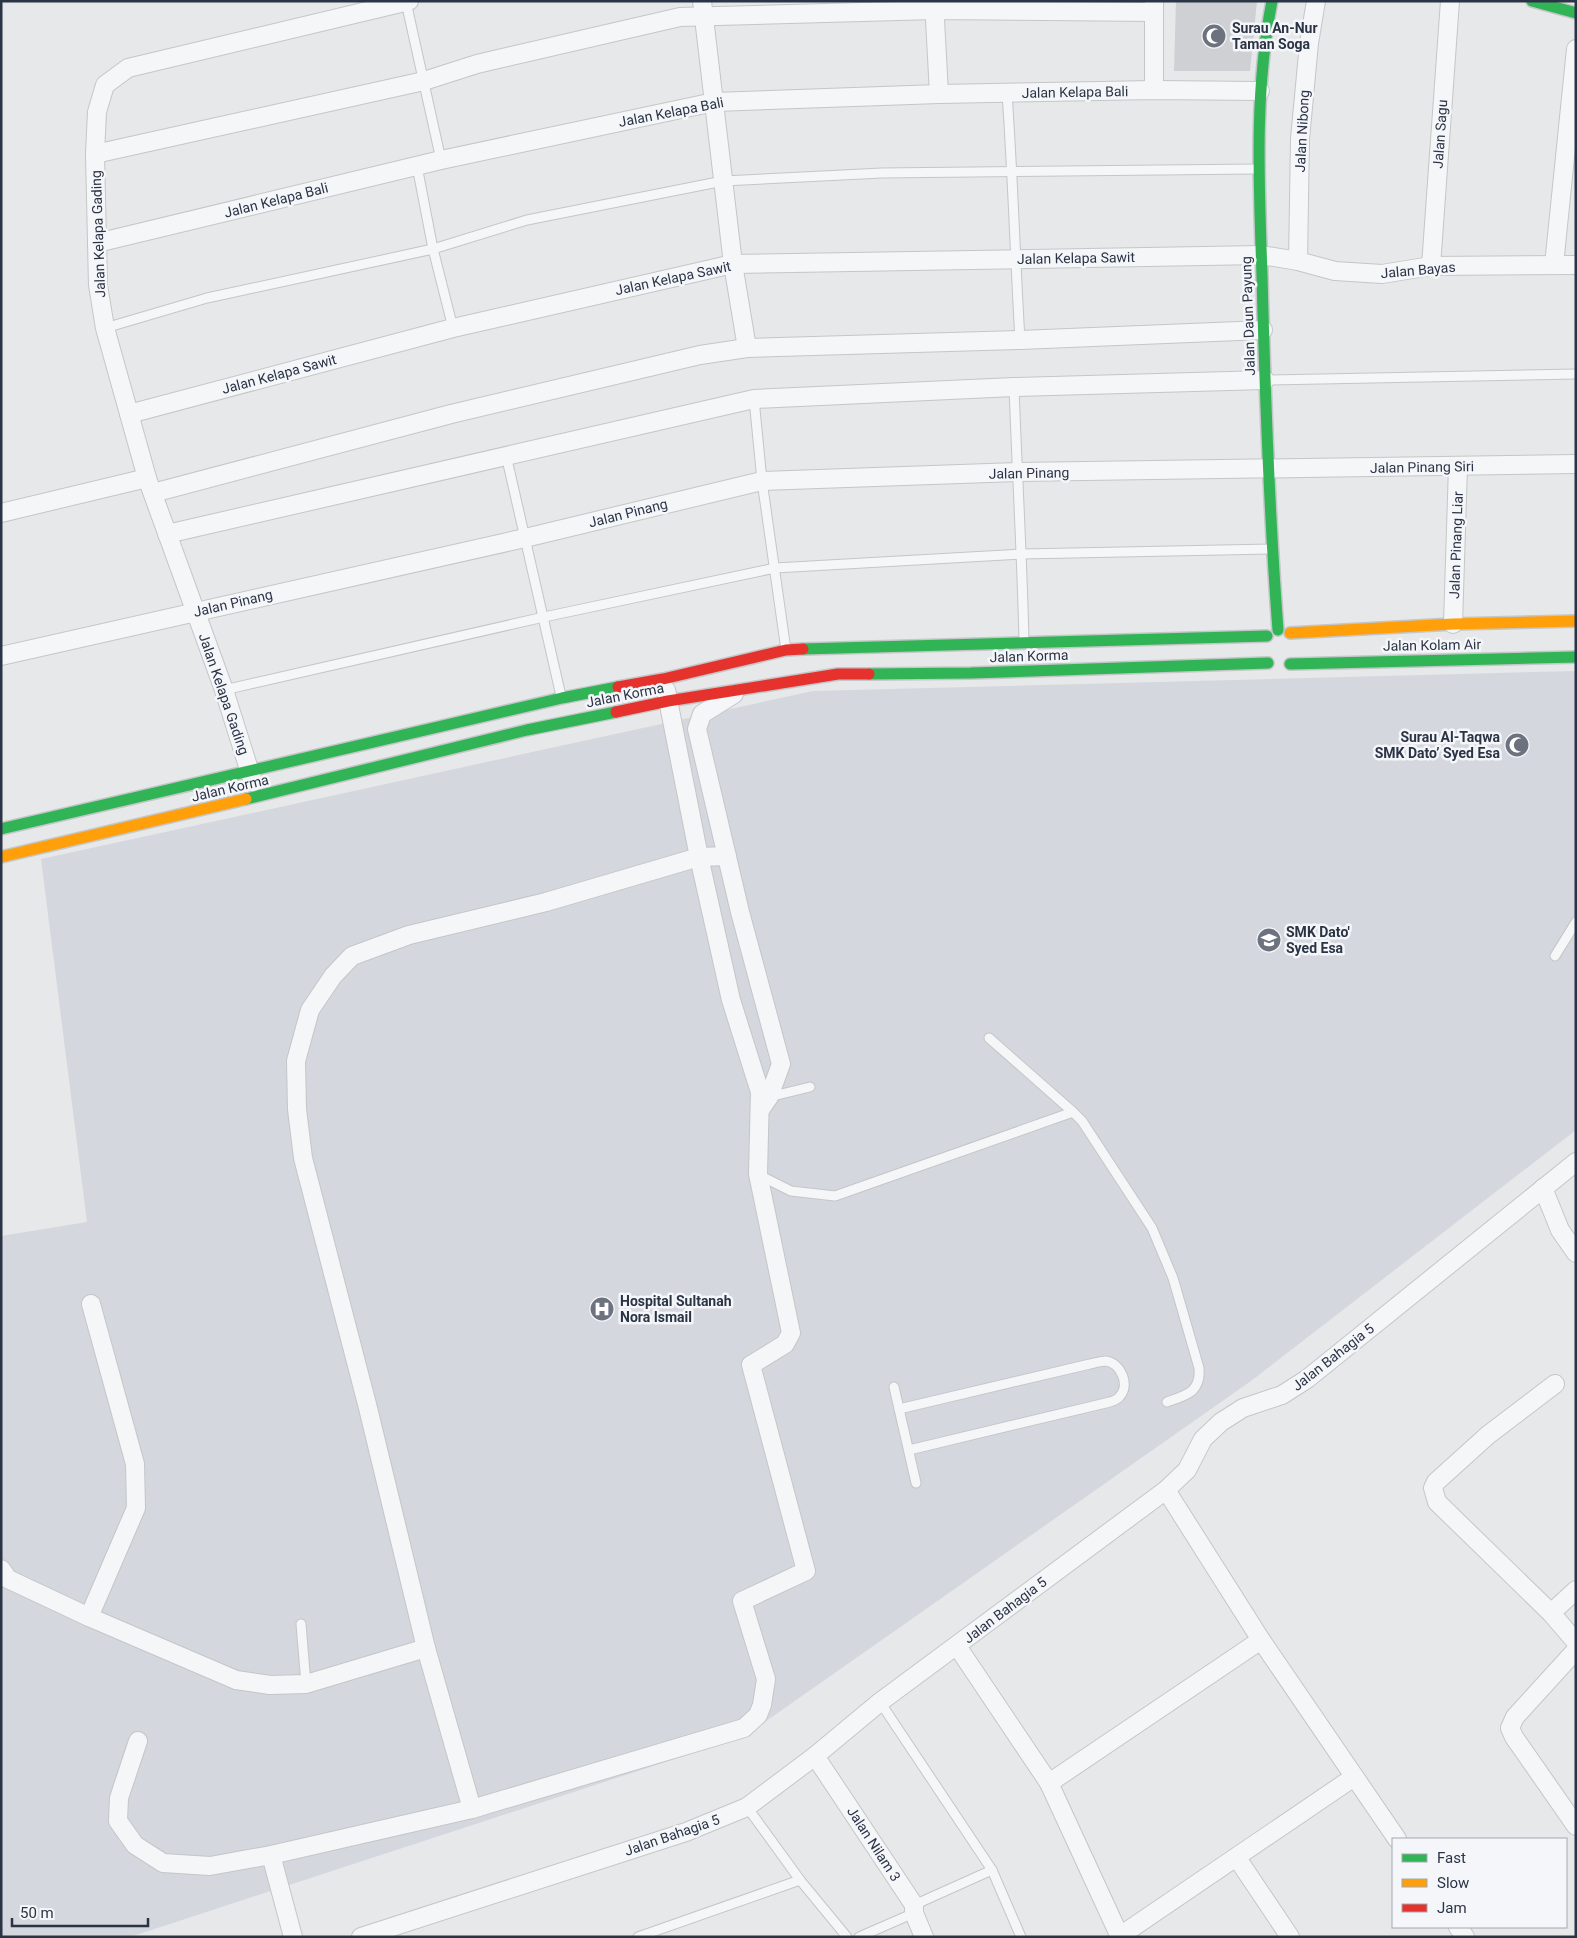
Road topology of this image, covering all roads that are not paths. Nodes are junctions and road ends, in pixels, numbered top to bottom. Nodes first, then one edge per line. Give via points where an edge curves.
1 (1272, 1) edge
2 (1316, 1) edge
3 (1450, 1) edge
4 (1532, 1) edge
5 (408, 2) edge
6 (934, 6) edge
7 (1154, 7) edge
8 (703, 8) edge
9 (1576, 13) edge
10 (1576, 48) edge
11 (424, 81) junction
12 (1154, 90) junction
13 (1260, 91) junction
14 (939, 94) junction
15 (1007, 94) junction
16 (714, 102) junction
17 (95, 154) junction
18 (441, 160) junction
19 (417, 166) junction
20 (1260, 169) junction
21 (1013, 172) junction
22 (723, 181) junction
23 (97, 243) junction
24 (433, 248) junction
25 (1261, 255) junction
26 (1015, 260) junction
27 (1298, 261) junction
28 (733, 264) junction
29 (1554, 265) junction
30 (1576, 265) edge
31 (1431, 266) junction
32 (105, 328) junction
33 (453, 328) junction
34 (1263, 330) junction
35 (1020, 340) junction
36 (746, 348) junction
37 (1576, 374) edge
38 (1265, 380) junction
39 (1014, 386) junction
40 (754, 399) junction
41 (129, 414) junction
42 (506, 455) junction
43 (1576, 464) edge
44 (1458, 466) junction
45 (1267, 470) junction
46 (1017, 472) junction
47 (762, 481) junction
48 (150, 485) junction
49 (1, 513) edge
50 (167, 534) junction
51 (525, 538) junction
52 (1272, 548) junction
53 (1022, 554) junction
54 (775, 568) junction
55 (195, 611) junction
56 (544, 617) junction
57 (1576, 621) edge
58 (1454, 624) junction
59 (1278, 630) junction
60 (1290, 633) junction
61 (1267, 636) junction
62 (1024, 643) junction
63 (786, 650) junction
64 (1264, 654) junction
65 (1295, 654) junction
66 (1, 656) edge
67 (1576, 656) edge
68 (663, 678) junction
69 (224, 690) junction
70 (738, 691) junction
71 (562, 698) junction
72 (668, 701) junction
73 (250, 772) junction
74 (257, 797) junction
75 (1, 829) edge
76 (727, 856) junction
77 (1, 857) edge
78 (698, 857) junction
79 (737, 899) junction
80 (710, 904) junction
81 (1576, 922) edge
82 (1555, 956) dead end
83 (989, 1038) dead end
84 (810, 1086) dead end
85 (764, 1095) junction
86 (1073, 1112) junction
87 (1576, 1162) edge
88 (758, 1174) junction
89 (1544, 1188) junction
90 (1576, 1253) edge
91 (91, 1304) dead end
92 (1554, 1384) dead end
93 (894, 1387) dead end
94 (1167, 1402) dead end
95 (899, 1409) junction
96 (908, 1450) junction
97 (916, 1483) dead end
98 (1166, 1490) junction
99 (1, 1569) edge
100 (1576, 1590) edge
101 (1551, 1613) junction
102 (89, 1617) junction
103 (301, 1624) dead end
104 (1261, 1640) junction
105 (1576, 1642) edge
106 (958, 1646) junction
107 (426, 1648) junction
108 (1576, 1650) edge
109 (306, 1684) junction
110 (880, 1702) junction
111 (138, 1740) dead end
112 (815, 1756) junction
113 (1354, 1777) junction
114 (1049, 1783) junction
115 (747, 1807) junction
116 (472, 1809) junction
117 (1576, 1826) edge
118 (1397, 1838) edge
119 (271, 1854) junction
120 (1237, 1858) junction
121 (992, 1870) junction
122 (800, 1880) junction
123 (914, 1909) junction
124 (292, 1936) edge
125 (1120, 1936) edge
126 (361, 1937) edge
127 (638, 1937) edge
128 (847, 1937) edge
129 (859, 1937) edge
130 (924, 1937) edge
131 (1020, 1937) edge
132 (1290, 1937) edge

1 - 13 street, Jalan Daun Payung
2 - 27 street, Jalan Nibong via 1300,139
3 - 31 street, Jalan Sagu
4 - 9 street
5 - 11 lane
5 - 17 street, Jalan Kelapa Gading via 128,68 105,85 97,112
6 - 7 street
6 - 8 street
6 - 14 street
7 - 12 street
8 - 11 street via 680,17 477,64
8 - 16 street
10 - 29 street
11 - 17 street
11 - 18 lane
12 - 13 street, Jalan Kelapa Bali
12 - 15 street, Jalan Kelapa Bali
13 - 20 street, Jalan Daun Payung
14 - 15 street, Jalan Kelapa Bali
14 - 16 street, Jalan Kelapa Bali
15 - 21 lane
16 - 18 street, Jalan Kelapa Bali
16 - 22 street
17 - 23 street, Jalan Kelapa Gading
18 - 19 street, Jalan Kelapa Bali
19 - 23 street, Jalan Kelapa Bali
19 - 24 lane
20 - 21 lane
20 - 25 street, Jalan Daun Payung
21 - 22 lane via 882,173
21 - 26 lane
22 - 24 lane via 527,220
22 - 28 street
23 - 32 street, Jalan Kelapa Gading via 98,285
24 - 32 lane via 207,298
24 - 33 lane
25 - 26 street, Jalan Kelapa Sawit
25 - 27 street, Jalan Bayas
25 - 34 street, Jalan Daun Payung
26 - 28 street, Jalan Kelapa Sawit
26 - 35 lane
27 - 31 street, Jalan Bayas via 1334,271 1382,274
28 - 33 street, Jalan Kelapa Sawit
28 - 36 street
29 - 30 street, Jalan Bayas
29 - 31 street, Jalan Bayas
32 - 41 street, Jalan Kelapa Gading
33 - 41 street, Jalan Kelapa Sawit
34 - 35 street
34 - 38 street, Jalan Daun Payung
35 - 36 street
36 - 48 street via 700,355
37 - 38 lane
38 - 39 street
38 - 45 street, Jalan Daun Payung
39 - 40 street
39 - 46 lane
40 - 42 street
40 - 47 lane
41 - 48 street, Jalan Kelapa Gading
42 - 50 street
42 - 51 lane
43 - 44 street, Jalan Pinang Siri
44 - 45 street, Jalan Pinang Siri
44 - 58 street, Jalan Pinang Liar
45 - 46 street, Jalan Pinang
45 - 52 street, Jalan Daun Payung
46 - 47 street, Jalan Pinang
46 - 53 lane
47 - 51 street, Jalan Pinang
47 - 54 lane
48 - 49 street
48 - 50 street, Jalan Kelapa Gading
50 - 55 street, Jalan Kelapa Gading
51 - 55 street, Jalan Pinang
51 - 56 lane
52 - 53 lane
52 - 59 street, Jalan Daun Payung
53 - 54 lane
53 - 62 lane
54 - 56 lane
54 - 63 lane
55 - 66 street, Jalan Pinang
55 - 69 street, Jalan Kelapa Gading
56 - 69 lane
56 - 71 lane
57 - 58 street, Jalan Kolam Air
58 - 60 street, Jalan Kolam Air
59 - 60 street
59 - 61 street
60 - 65 street
61 - 62 street, Jalan Korma
61 - 64 street
62 - 63 street, Jalan Korma
63 - 68 street, Jalan Korma
64 - 65 street via 1278,667
64 - 70 street, Jalan Korma via 971,673 838,674
65 - 67 street, Jalan Kolam Air
68 - 71 street, Jalan Korma
68 - 72 street
69 - 73 street, Jalan Kelapa Gading
70 - 72 street, Jalan Korma
70 - 76 street via 702,714 697,729
71 - 73 street, Jalan Korma
72 - 74 street, Jalan Korma via 527,730
72 - 78 street
73 - 74 street, Jalan Kelapa Gading
73 - 75 street, Jalan Korma
74 - 77 street, Jalan Korma
76 - 78 street
76 - 79 street
78 - 80 street
78 - 107 street via 546,902 378,945 352,956 333,976 310,1010 296,1060 303,1158
79 - 80 street
79 - 85 street via 781,1064
80 - 85 street via 731,1000
81 - 82 lane
83 - 86 lane
84 - 85 lane
85 - 88 street via 759,1112
86 - 88 lane via 835,1196 792,1191
86 - 94 lane via 1152,1228 1173,1278 1200,1379 1193,1390
87 - 89 street, Jalan Bahagia 5
88 - 116 street via 791,1333 785,1344 751,1366 806,1571 742,1601 766,1679 758,1715 744,1728
89 - 90 street via 1560,1230
89 - 98 street, Jalan Bahagia 5 via 1307,1379 1282,1395 1243,1408 1221,1422 1203,1440 1187,1470
91 - 102 street via 135,1464 136,1508
92 - 101 street via 1488,1435 1433,1488 1437,1502
93 - 95 lane
95 - 96 lane
95 - 96 lane via 1106,1361 1117,1365 1122,1375 1124,1388 1120,1397 1110,1402
96 - 97 lane
98 - 104 street
98 - 106 street, Jalan Bahagia 5
99 - 102 street via 8,1579
100 - 101 street
101 - 105 street
102 - 109 street via 236,1680 270,1686
103 - 109 lane
104 - 113 street
104 - 114 street
106 - 110 street, Jalan Bahagia 5
106 - 114 street
107 - 109 street
107 - 116 street
108 - 117 street via 1515,1717 1510,1728
110 - 112 street, Jalan Bahagia 5
110 - 121 lane
111 - 119 street via 119,1798 118,1814 118,1821 135,1845 163,1863 210,1866
112 - 115 street, Jalan Bahagia 5
112 - 123 street, Jalan Nilam 3
113 - 118 street
113 - 120 street
114 - 125 street
115 - 122 lane
115 - 126 street, Jalan Bahagia 5 via 686,1832
116 - 119 street
119 - 124 street
120 - 125 street
120 - 132 street
121 - 123 lane
121 - 131 lane
122 - 127 lane
122 - 128 lane
123 - 129 lane
123 - 130 street, Jalan Nilam 3

